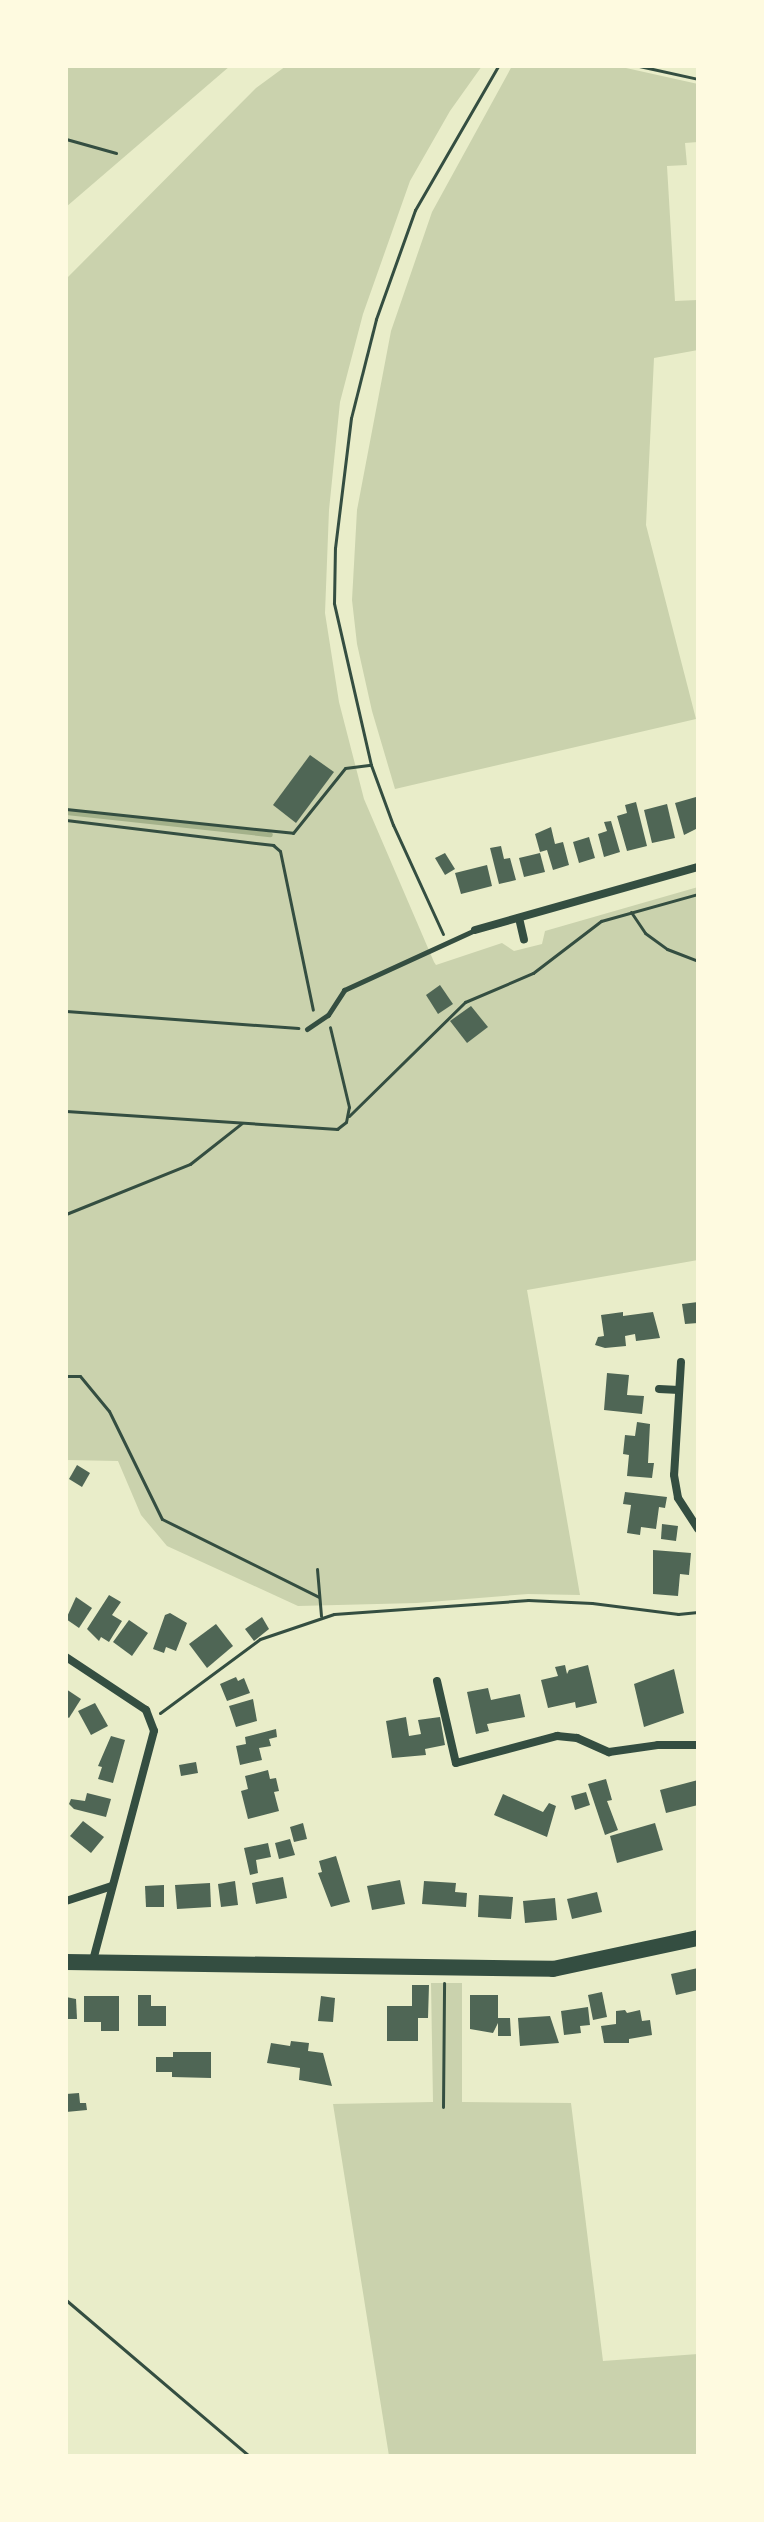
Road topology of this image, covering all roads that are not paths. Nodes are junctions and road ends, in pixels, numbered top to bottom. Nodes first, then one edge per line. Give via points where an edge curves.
1 (698, 867) edge
2 (519, 918) junction
3 (475, 930) joint
4 (524, 939) dead end
5 (307, 1029) road end
6 (681, 1362) dead end
7 (659, 1389) dead end
8 (679, 1390) junction
9 (698, 1529) edge
10 (66, 1657) edge
11 (437, 1681) dead end
12 (698, 1745) edge
13 (112, 1886) junction
14 (66, 1901) edge
15 (698, 1938) edge
16 (93, 1961) junction
17 (66, 1962) edge

1 - 2 street
2 - 3 street
2 - 4 street
3 - 5 lane via 344,990 328,1015
6 - 8 street
7 - 8 street
8 - 9 street via 674,1475 678,1498
10 - 13 street via 146,1710 154,1731
11 - 12 street via 456,1763 557,1736 609,1752
13 - 14 street
13 - 16 street
15 - 16 main road via 553,1969
16 - 17 main road

